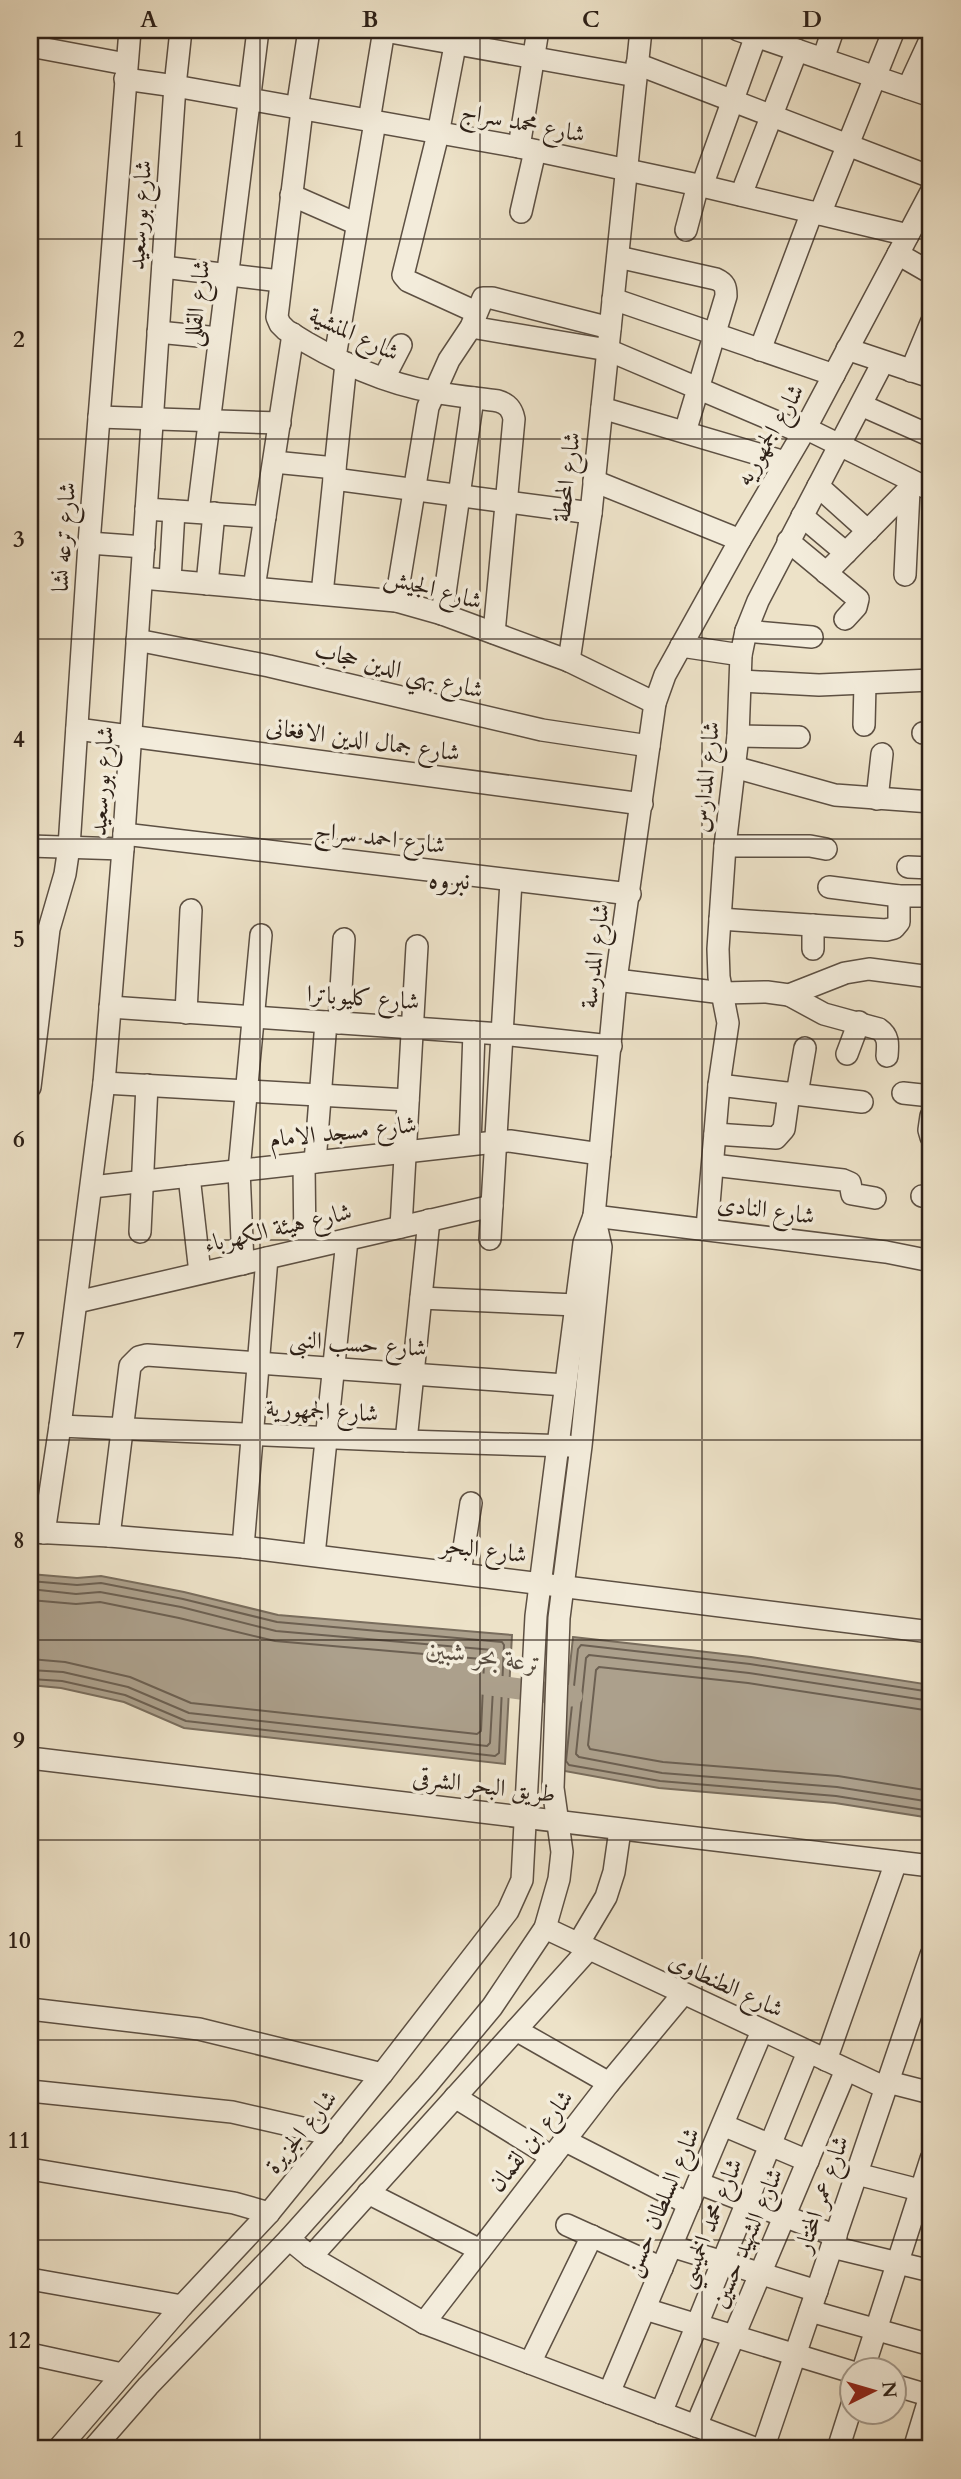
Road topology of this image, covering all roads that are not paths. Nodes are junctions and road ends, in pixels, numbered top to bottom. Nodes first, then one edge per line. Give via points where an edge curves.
1 (130, 30) edge
2 (181, 30) edge
3 (258, 30) edge
4 (309, 30) edge
5 (382, 30) edge
6 (538, 30) edge
7 (641, 30) edge
8 (833, 30) edge
9 (894, 30) edge
10 (751, 32) edge
11 (457, 37) edge
12 (931, 38) edge
13 (30, 46) edge
14 (797, 50) junction
15 (533, 57) junction
16 (823, 59) junction
17 (637, 70) junction
18 (125, 71) junction
19 (875, 77) junction
20 (175, 86) junction
21 (908, 88) junction
22 (931, 96) edge
23 (248, 100) junction
24 (733, 101) junction
25 (300, 109) junction
26 (772, 116) junction
27 (372, 122) junction
28 (438, 134) junction
29 (847, 145) junction
30 (527, 149) junction
31 (627, 170) junction
32 (931, 177) edge
33 (700, 185) junction
34 (931, 192) edge
35 (290, 195) junction
36 (741, 195) junction
37 (522, 212) dead end
38 (816, 213) junction
39 (357, 224) junction
40 (686, 230) dead end
41 (908, 235) junction
42 (898, 254) junction
43 (618, 257) junction
44 (163, 267) junction
45 (931, 273) edge
46 (227, 275) junction
47 (280, 281) junction
48 (613, 299) junction
49 (474, 319) junction
50 (931, 323) edge
51 (610, 328) junction
52 (158, 332) junction
53 (293, 334) junction
54 (714, 334) junction
55 (219, 338) junction
56 (401, 345) dead end
57 (847, 349) junction
58 (608, 350) junction
59 (760, 350) junction
60 (340, 360) junction
61 (883, 362) junction
62 (921, 374) edge
63 (834, 375) junction
64 (384, 378) junction
65 (698, 388) junction
66 (433, 392) junction
67 (473, 398) junction
68 (861, 405) junction
69 (602, 408) junction
70 (99, 417) junction
71 (152, 420) junction
72 (209, 421) junction
73 (280, 423) junction
74 (804, 431) junction
75 (685, 432) junction
76 (931, 436) edge
77 (840, 446) junction
78 (274, 462) junction
79 (785, 462) junction
80 (334, 474) junction
81 (594, 481) junction
82 (818, 486) junction
83 (918, 487) edge
84 (413, 489) junction
85 (459, 496) junction
86 (508, 502) junction
87 (146, 509) junction
88 (174, 511) junction
89 (206, 513) junction
90 (591, 513) junction
91 (802, 516) junction
92 (265, 517) junction
93 (868, 531) junction
94 (740, 540) junction
95 (788, 541) junction
96 (89, 543) junction
97 (144, 547) junction
98 (846, 553) junction
99 (826, 573) junction
100 (905, 575) dead end
101 (142, 578) junction
102 (170, 580) junction
103 (207, 584) junction
104 (254, 588) junction
105 (322, 594) junction
106 (396, 601) junction
107 (442, 614) junction
108 (845, 618) dead end
109 (746, 631) junction
110 (494, 633) junction
111 (812, 637) dead end
112 (137, 640) junction
113 (681, 646) junction
114 (741, 654) junction
115 (569, 661) junction
116 (931, 680) edge
117 (741, 681) junction
118 (865, 684) junction
119 (655, 703) junction
120 (864, 724) dead end
121 (77, 729) junction
122 (131, 735) junction
123 (738, 736) junction
124 (799, 737) dead end
125 (649, 746) junction
126 (882, 754) dead end
127 (734, 767) junction
128 (877, 799) junction
129 (931, 802) edge
130 (642, 804) junction
131 (124, 842) junction
132 (30, 846) edge
133 (725, 846) junction
134 (69, 847) junction
135 (826, 849) dead end
136 (908, 867) dead end
137 (931, 868) edge
138 (511, 881) junction
139 (829, 887) dead end
140 (630, 894) junction
141 (899, 895) junction
142 (931, 896) edge
143 (191, 910) dead end
144 (720, 919) junction
145 (813, 925) junction
146 (261, 935) dead end
147 (344, 939) dead end
148 (417, 946) dead end
149 (813, 949) dead end
150 (931, 977) edge
151 (616, 980) junction
152 (723, 993) junction
153 (789, 995) junction
154 (110, 1007) junction
155 (186, 1013) junction
156 (252, 1017) junction
157 (333, 1022) junction
158 (859, 1022) junction
159 (412, 1028) junction
160 (474, 1032) junction
161 (501, 1034) junction
162 (611, 1046) junction
163 (805, 1048) dead end
164 (848, 1054) dead end
165 (887, 1056) dead end
166 (104, 1083) junction
167 (147, 1085) junction
168 (719, 1085) junction
169 (30, 1087) edge
170 (245, 1091) junction
171 (793, 1093) junction
172 (903, 1093) dead end
173 (320, 1095) junction
174 (931, 1096) edge
175 (408, 1100) junction
176 (862, 1102) dead end
177 (931, 1116) edge
178 (715, 1134) junction
179 (931, 1137) edge
180 (495, 1142) junction
181 (470, 1144) junction
182 (405, 1152) junction
183 (600, 1154) junction
184 (310, 1163) junction
185 (713, 1165) junction
186 (239, 1170) junction
187 (189, 1176) junction
188 (143, 1181) junction
189 (92, 1187) junction
190 (874, 1198) dead end
191 (492, 1206) junction
192 (594, 1216) junction
193 (429, 1220) junction
194 (401, 1227) junction
195 (707, 1228) junction
196 (140, 1232) dead end
197 (490, 1239) dead end
198 (346, 1240) junction
199 (305, 1249) junction
200 (267, 1258) junction
201 (931, 1261) edge
202 (243, 1264) junction
203 (200, 1273) junction
204 (421, 1298) junction
205 (77, 1302) junction
206 (576, 1306) junction
207 (258, 1363) junction
208 (333, 1369) junction
209 (413, 1374) junction
210 (565, 1385) junction
211 (60, 1426) junction
212 (122, 1429) junction
213 (252, 1434) junction
214 (326, 1438) junction
215 (406, 1441) junction
216 (557, 1446) junction
217 (581, 1446) junction
218 (471, 1503) dead end
219 (37, 1532) edge
220 (109, 1536) junction
221 (243, 1546) junction
222 (314, 1555) junction
223 (460, 1573) junction
224 (540, 1583) junction
225 (562, 1586) junction
226 (536, 1616) joint
227 (931, 1632) edge
228 (30, 1758) edge
229 (526, 1816) junction
230 (559, 1822) junction
231 (620, 1830) junction
232 (896, 1862) junction
233 (931, 1866) edge
234 (545, 1927) junction
235 (583, 1947) junction
236 (931, 1955) edge
237 (925, 1992) edge
238 (684, 1994) junction
239 (30, 2009) edge
240 (516, 2030) junction
241 (762, 2031) junction
242 (817, 2056) junction
243 (846, 2070) junction
244 (382, 2074) junction
245 (609, 2083) junction
246 (887, 2085) junction
247 (30, 2091) edge
248 (931, 2093) edge
249 (455, 2097) junction
250 (723, 2125) junction
251 (333, 2135) junction
252 (770, 2145) junction
253 (558, 2148) junction
254 (931, 2159) edge
255 (808, 2161) junction
256 (30, 2169) edge
257 (857, 2174) junction
258 (698, 2183) junction
259 (926, 2192) edge
260 (368, 2193) junction
261 (747, 2202) junction
262 (689, 2204) junction
263 (269, 2213) junction
264 (785, 2216) junction
265 (567, 2225) dead end
266 (592, 2236) junction
267 (289, 2239) junction
268 (834, 2241) junction
269 (671, 2246) junction
270 (480, 2250) junction
271 (312, 2257) junction
272 (723, 2262) junction
273 (898, 2263) junction
274 (662, 2268) junction
275 (931, 2271) edge
276 (760, 2273) junction
277 (30, 2279) edge
278 (814, 2301) junction
279 (183, 2306) junction
280 (645, 2309) junction
281 (424, 2323) junction
282 (697, 2325) junction
283 (877, 2329) junction
284 (734, 2336) junction
285 (931, 2345) edge
286 (30, 2354) edge
287 (795, 2355) junction
288 (868, 2356) edge
289 (530, 2363) junction
290 (838, 2368) edge
291 (122, 2374) junction
292 (908, 2389) edge
293 (609, 2393) junction
294 (931, 2395) edge
295 (661, 2413) junction
296 (696, 2426) junction
297 (846, 2426) edge
298 (58, 2449) edge
299 (93, 2449) edge
300 (757, 2449) edge
301 (763, 2449) edge
302 (840, 2449) edge
303 (914, 2449) edge

1 - 18 street, شارع ترعه نشا
2 - 20 street, شارع بورسعيد
3 - 23 street, شارع القللى
4 - 25 street, شارع المنشية
5 - 11 street
5 - 27 street
6 - 15 street
7 - 17 street, شارع المحطة
8 - 16 street
9 - 19 street
10 - 14 street
10 - 24 street
11 - 15 street
11 - 28 street
12 - 21 street
13 - 18 street, شارع محمد سراج
14 - 16 street
14 - 26 street
15 - 17 street
15 - 30 street
16 - 19 street
17 - 24 street
17 - 31 street, شارع المحطة
18 - 20 street, شارع محمد سراج
18 - 70 street, شارع ترعه نشا
19 - 21 street
19 - 29 street
20 - 23 street, شارع محمد سراج
20 - 44 street, شارع بورسعيد
21 - 22 street
23 - 25 street, شارع محمد سراج
23 - 46 street, شارع القللى
24 - 26 street
24 - 33 street
25 - 27 street, شارع محمد سراج
25 - 35 street, شارع المنشية
26 - 29 street
26 - 36 street
27 - 28 street, شارع محمد سراج
27 - 39 street
28 - 30 street, شارع محمد سراج
28 - 49 street via 403,275
29 - 32 street
29 - 38 street
30 - 31 street, شارع محمد سراج
30 - 37 street
31 - 33 street, شارع محمد سراج
31 - 43 street, شارع المحطة
33 - 36 street, شارع محمد سراج
33 - 40 street
34 - 41 street, شارع الجمهوريه
35 - 39 street
35 - 47 street, شارع المنشية
36 - 38 street, شارع محمد سراج
38 - 41 street, شارع محمد سراج
38 - 59 street
39 - 60 street
41 - 42 street, شارع الجمهوريه
42 - 45 street
42 - 57 street, شارع الجمهوريه
43 - 48 street, شارع المحطة
43 - 54 street via 722,281 726,296
44 - 46 street
44 - 52 street, شارع بورسعيد
46 - 47 street
46 - 55 street, شارع القللى
47 - 53 street, شارع المنشية via 277,317
48 - 51 street, شارع المحطة
48 - 54 street
49 - 51 street via 487,297
49 - 58 street
49 - 66 street
50 - 62 street
51 - 58 street, شارع المحطة
52 - 55 street
52 - 71 street, شارع بورسعيد
53 - 60 street, شارع المنشية
53 - 73 street
54 - 59 street
54 - 65 street
55 - 72 street, شارع القللى
56 - 64 street
57 - 61 street
57 - 63 street, شارع الجمهوريه
58 - 65 street
58 - 69 street, شارع المحطة
59 - 63 street
60 - 64 street, شارع المنشية
60 - 80 street
61 - 62 street
61 - 68 street, شارع المدارس
63 - 74 street, شارع الجمهوريه
64 - 66 street, شارع المنشية
65 - 74 street
65 - 75 street
66 - 67 street, شارع المنشية
66 - 84 street
67 - 85 street
67 - 86 street, شارع المنشية via 506,403 512,410
68 - 76 street
68 - 77 street, شارع المدارس
69 - 75 street
69 - 81 street, شارع المحطة
70 - 71 street
70 - 96 street, شارع ترعه نشا
71 - 72 street
71 - 87 street, شارع بورسعيد
72 - 73 street
72 - 89 street, شارع القللى
73 - 78 street
74 - 77 street
74 - 79 street, شارع الجمهوريه
75 - 79 street
77 - 82 street, شارع المدارس
77 - 83 street
78 - 80 street
78 - 92 street
79 - 94 street, شارع الجمهوريه
80 - 84 street
80 - 105 street
81 - 90 street, شارع المحطة
81 - 94 street
82 - 91 street, شارع المدارس
82 - 93 street
83 - 93 street
83 - 100 street
84 - 85 street
84 - 106 street
85 - 86 street
85 - 107 street
86 - 90 street
86 - 110 street
87 - 88 street
87 - 97 street, شارع بورسعيد
88 - 89 street
88 - 102 street
89 - 92 street
89 - 103 street, شارع القللى
90 - 115 street, شارع المحطة
91 - 95 street, شارع المدارس
91 - 98 street
92 - 104 street
93 - 98 street
94 - 113 street, شارع الجمهوريه
95 - 99 street
95 - 109 street, شارع المدارس
96 - 97 street
96 - 121 street, شارع ترعه نشا
97 - 101 street, شارع بورسعيد
98 - 99 street
99 - 108 street via 858,600
101 - 102 street, شارع الجيش
101 - 112 street, شارع بورسعيد
102 - 103 street, شارع الجيش
103 - 104 street, شارع الجيش
104 - 105 street, شارع الجيش
105 - 106 street, شارع الجيش
106 - 107 street, شارع الجيش
107 - 110 street, شارع الجيش
109 - 111 street
109 - 114 street, شارع المدارس
110 - 115 street, شارع الجيش
112 - 122 street, شارع بورسعيد
112 - 125 street, شارع بهي الدين حجاب via 320,677 542,730
113 - 114 street
113 - 119 street, شارع الجمهوريه
114 - 117 street, شارع المدارس
115 - 119 street, شارع الجيش
116 - 118 street
117 - 118 street
117 - 123 street, شارع المدارس
118 - 120 street
119 - 125 street, شارع المدرسة
121 - 122 street, شارع جمال الدين الافغانى
121 - 134 street, شارع ترعه نشا
122 - 130 street, شارع جمال الدين الافغانى
122 - 131 street, شارع بورسعيد
123 - 124 street
123 - 127 street, شارع المدارس
125 - 130 street, شارع المدرسة
126 - 128 street
127 - 128 street via 816,790
127 - 133 street, شارع المدارس
128 - 129 street
130 - 140 street, شارع المدرسة
131 - 134 street, شارع احمد سراج
131 - 138 street, شارع احمد سراج
131 - 154 street, شارع بورسعيد
132 - 134 street, شارع احمد سراج
133 - 135 street
133 - 144 street, شارع المدارس
134 - 169 street, شارع ترعه نشا via 49,929
136 - 137 street
138 - 140 street, شارع احمد سراج
138 - 161 street
139 - 141 street
140 - 151 street, شارع المدرسة
141 - 142 street
141 - 145 street via 899,922 894,928
143 - 155 street
144 - 145 street
144 - 152 street, شارع المدارس
145 - 149 street
146 - 156 street
147 - 157 street
148 - 159 street
150 - 153 street via 869,969 845,973
151 - 152 street
151 - 162 street, شارع المدرسة
152 - 153 street
152 - 168 street, شارع المدارس via 728,1023
153 - 158 street via 824,1014
154 - 155 street, شارع كليوباترا
154 - 166 street, شارع بورسعيد
155 - 156 street, شارع كليوباترا
156 - 157 street, شارع كليوباترا
156 - 170 street
157 - 159 street, شارع كليوباترا
157 - 173 street
158 - 164 street
158 - 165 street via 885,1033
159 - 160 street, شارع كليوباترا
159 - 175 street
160 - 161 street, شارع كليوباترا
160 - 181 street
161 - 162 street, شارع كليوباترا
161 - 180 street
162 - 183 street, شارع المدرسة
163 - 171 street
166 - 167 street
166 - 189 street, شارع بورسعيد
167 - 170 street
167 - 188 street
168 - 171 street
168 - 178 street, شارع المدارس
170 - 173 street
170 - 186 street
171 - 176 street
171 - 178 street via 784,1129 776,1138
172 - 174 street
173 - 175 street
173 - 184 street
175 - 182 street
177 - 179 street
178 - 185 street, شارع المدارس
180 - 181 street, شارع مسجد الامام
180 - 183 street, شارع مسجد الامام
180 - 191 street
181 - 182 street, شارع مسجد الامام
182 - 184 street, شارع مسجد الامام
182 - 194 street
183 - 192 street, شارع المدرسة
184 - 186 street, شارع مسجد الامام
184 - 199 street
185 - 190 street via 843,1180 850,1183 852,1194
185 - 195 street, شارع المدارس
186 - 187 street, شارع مسجد الامام
186 - 202 street
187 - 188 street, شارع مسجد الامام
187 - 203 street
188 - 189 street, شارع مسجد الامام
188 - 196 street
189 - 205 street, شارع بورسعيد
191 - 193 street, شارع هيئة الكهرباء
191 - 197 street
192 - 195 street, شارع النادى
192 - 206 street, شارع المدرسة via 584,1243
192 - 217 street, شارع المدرسة via 601,1247
193 - 194 street, شارع هيئة الكهرباء
193 - 204 street
194 - 198 street, شارع هيئة الكهرباء
195 - 201 street, شارع النادى
198 - 199 street, شارع هيئة الكهرباء
198 - 208 street
199 - 200 street, شارع هيئة الكهرباء
200 - 202 street, شارع هيئة الكهرباء
200 - 207 street
202 - 203 street, شارع هيئة الكهرباء
203 - 205 street, شارع هيئة الكهرباء
204 - 206 street
204 - 209 street
205 - 211 street, شارع بورسعيد
206 - 210 street, شارع المدرسة
207 - 208 street, شارع حسب النبى
207 - 212 street, شارع حسب النبى via 139,1357 130,1366
207 - 213 street
208 - 209 street, شارع حسب النبى
208 - 214 street
209 - 210 street, شارع حسب النبى
209 - 215 street
210 - 216 street, شارع المدرسة
211 - 212 street, شارع الجمهورية
211 - 219 street, شارع بورسعيد
212 - 213 street, شارع الجمهورية
212 - 220 street
213 - 214 street, شارع الجمهورية
213 - 221 street
214 - 215 street, شارع الجمهورية
214 - 222 street
215 - 216 street, شارع الجمهورية
216 - 217 street, شارع الجمهورية
216 - 224 street, شارع المدرسة
217 - 225 street, شارع المدرسة
218 - 223 street
219 - 220 street, شارع البحر
220 - 221 street, شارع البحر
221 - 222 street, شارع البحر
222 - 223 street, شارع البحر
223 - 224 street, شارع البحر
224 - 225 street, شارع البحر
224 - 226 street, شارع المدرسة
225 - 227 street, شارع البحر
225 - 230 street, شارع المدرسة via 553,1788
226 - 229 street, شارع الجزيرة
228 - 229 street, طريق البحر الشرقى
229 - 230 street, طريق البحر الشرقى
229 - 244 street, شارع الجزيرة via 522,1880 508,1911
230 - 231 street, طريق البحر الشرقى
230 - 234 street via 559,1879
231 - 232 street, طريق البحر الشرقى
231 - 235 street via 614,1872
232 - 233 street, طريق البحر الشرقى
232 - 242 street, شارع محمد الخميسي
234 - 235 street, شارع الطنطاوى
234 - 267 street via 492,2007
235 - 238 street, شارع الطنطاوى
235 - 240 street
236 - 237 street, شارع عمر المختار
237 - 246 street, شارع عمر المختار
238 - 241 street, شارع الطنطاوى
238 - 245 street, شارع ابن لقمان
239 - 244 street via 199,2029
240 - 245 street
240 - 249 street
241 - 242 street, شارع الطنطاوى
241 - 250 street, شارع السلطان حسن
242 - 243 street, شارع الطنطاوى
242 - 252 street, شارع محمد الخميسي
243 - 246 street, شارع الطنطاوى
243 - 255 street, شارع الشهيد حسين
244 - 251 street, شارع الجزيرة
245 - 253 street, شارع ابن لقمان
246 - 248 street, شارع الطنطاوى
246 - 257 street, شارع عمر المختار
247 - 251 street via 232,2112
249 - 253 street
249 - 260 street
250 - 252 street
250 - 258 street, شارع السلطان حسن
251 - 263 street, شارع الجزيرة
252 - 255 street
252 - 261 street, شارع محمد الخميسي
253 - 262 street
253 - 270 street, شارع ابن لقمان
254 - 259 street
255 - 264 street, شارع الشهيد حسين
256 - 263 street
257 - 259 street
257 - 268 street, شارع عمر المختار
258 - 261 street
258 - 262 street, شارع السلطان حسن
259 - 273 street
260 - 270 street
260 - 271 street
261 - 264 street
261 - 272 street, شارع محمد الخميسي
262 - 269 street, شارع السلطان حسن
263 - 279 street, شارع الجزيرة
264 - 268 street
264 - 276 street, شارع الشهيد حسين
265 - 266 street
266 - 274 street
266 - 289 street
267 - 271 street
267 - 299 street
268 - 273 street
268 - 278 street, شارع عمر المختار
269 - 272 street
269 - 274 street, شارع السلطان حسن
270 - 281 street, شارع ابن لقمان
271 - 281 street
272 - 276 street
272 - 282 street, شارع محمد الخميسي
273 - 275 street
273 - 283 street
274 - 280 street, شارع السلطان حسن
276 - 278 street
276 - 284 street, شارع الشهيد حسين
277 - 279 street
278 - 283 street
278 - 287 street, شارع عمر المختار
279 - 291 street, شارع الجزيرة
280 - 282 street
280 - 293 street, شارع السلطان حسن
281 - 289 street
282 - 284 street
282 - 295 street, شارع محمد الخميسي
283 - 285 street
283 - 288 street
284 - 287 street
284 - 296 street, شارع الشهيد حسين
286 - 291 street
287 - 290 street
287 - 301 street, شارع عمر المختار
289 - 293 street
291 - 298 street, شارع الجزيرة
292 - 294 street
293 - 295 street
294 - 303 street
295 - 296 street
296 - 300 street
297 - 302 street

